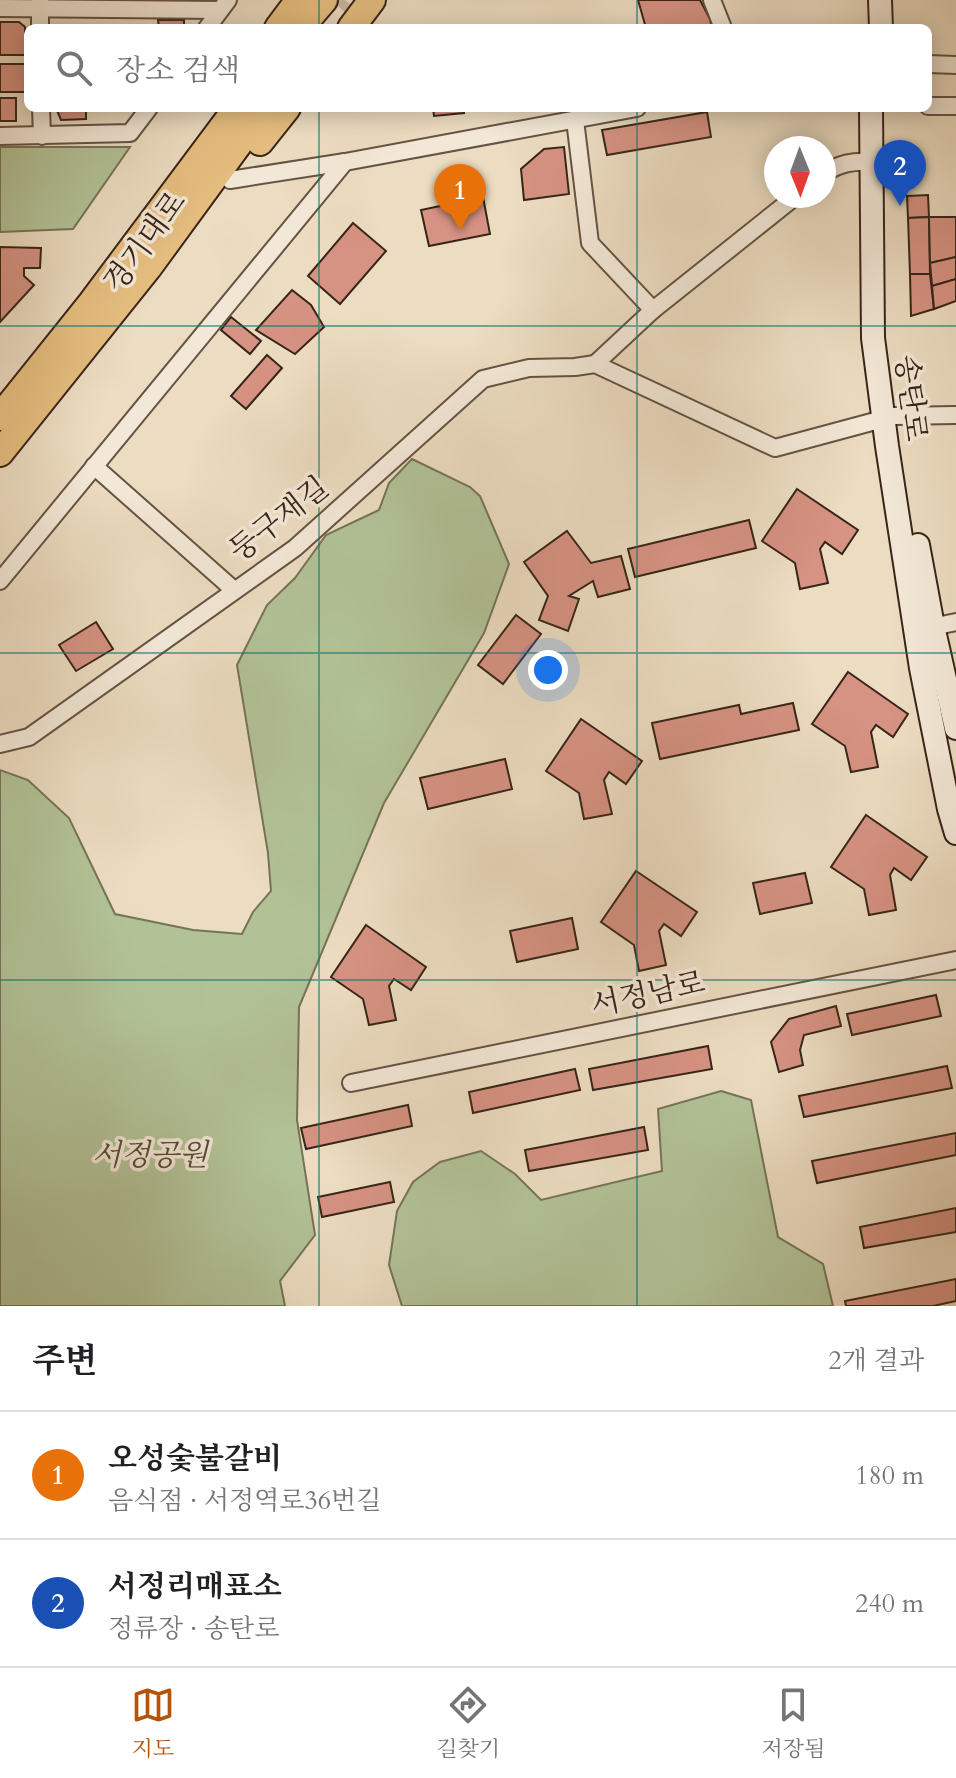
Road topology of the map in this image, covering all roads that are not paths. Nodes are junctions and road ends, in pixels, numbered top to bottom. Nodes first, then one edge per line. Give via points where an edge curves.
1 (299, 0) edge
2 (372, 0) edge
3 (712, 0) edge
4 (866, 0) edge
5 (880, 0) edge
6 (40, 4) edge
7 (224, 5) edge
8 (0, 8) edge
9 (334, 16) edge
10 (210, 24) edge
11 (281, 24) edge
12 (311, 24) edge
13 (721, 24) edge
14 (868, 24) edge
15 (881, 24) edge
16 (932, 64) edge
17 (956, 65) edge
18 (932, 106) edge
19 (956, 106) edge
20 (41, 112) edge
21 (146, 112) edge
22 (216, 112) edge
23 (234, 112) edge
24 (262, 112) edge
25 (284, 112) edge
26 (616, 112) edge
27 (871, 112) edge
28 (884, 112) edge
29 (575, 120) junction
30 (0, 136) edge
31 (42, 136) junction
32 (345, 162) junction
33 (871, 162) junction
34 (836, 166) edge
35 (230, 180) junction
36 (781, 208) edge
37 (653, 310) junction
38 (595, 364) junction
39 (32, 396) junction
40 (956, 415) edge
41 (0, 417) edge
42 (889, 418) junction
43 (0, 453) edge
44 (94, 466) junction
45 (0, 581) edge
46 (234, 590) junction
47 (956, 622) edge
48 (925, 628) junction
49 (956, 728) edge
50 (0, 744) edge
51 (956, 833) edge
52 (956, 960) edge
53 (351, 1083) dead end

1 - 11 main road
2 - 9 main road
3 - 13 street
4 - 14 main road
5 - 15 main road
6 - 7 street
6 - 8 street
7 - 10 street
9 - 12 main road
16 - 17 street
18 - 19 street
20 - 31 street
21 - 31 street via 130,133
22 - 39 main road, 경기대로 via 42,341
23 - 39 main road, 경기대로 via 92,302
24 - 39 main road, 경기대로 via 148,268
25 - 35 main road, 경기대로
26 - 29 street
27 - 33 main road, 송탄로
28 - 42 main road, 송탄로
29 - 32 street
29 - 37 street via 590,243
30 - 31 street
32 - 35 street
32 - 44 street
33 - 34 street
33 - 42 main road, 송탄로 via 873,338
35 - 39 main road, 경기대로 via 136,310 76,374
36 - 37 street
37 - 38 street
38 - 42 street, 둥구재길 via 775,448
38 - 46 street, 둥구재길 via 529,368 483,379 295,548
39 - 41 main road, 경기대로
39 - 43 main road, 경기대로
40 - 42 street, 둥구재길
42 - 48 main road, 송탄로
44 - 45 street
44 - 46 street
46 - 50 street, 둥구재길 via 29,737
47 - 48 street
48 - 49 main road, 송탄로
48 - 51 main road, 송탄로 via 921,668
52 - 53 street, 서정남로

